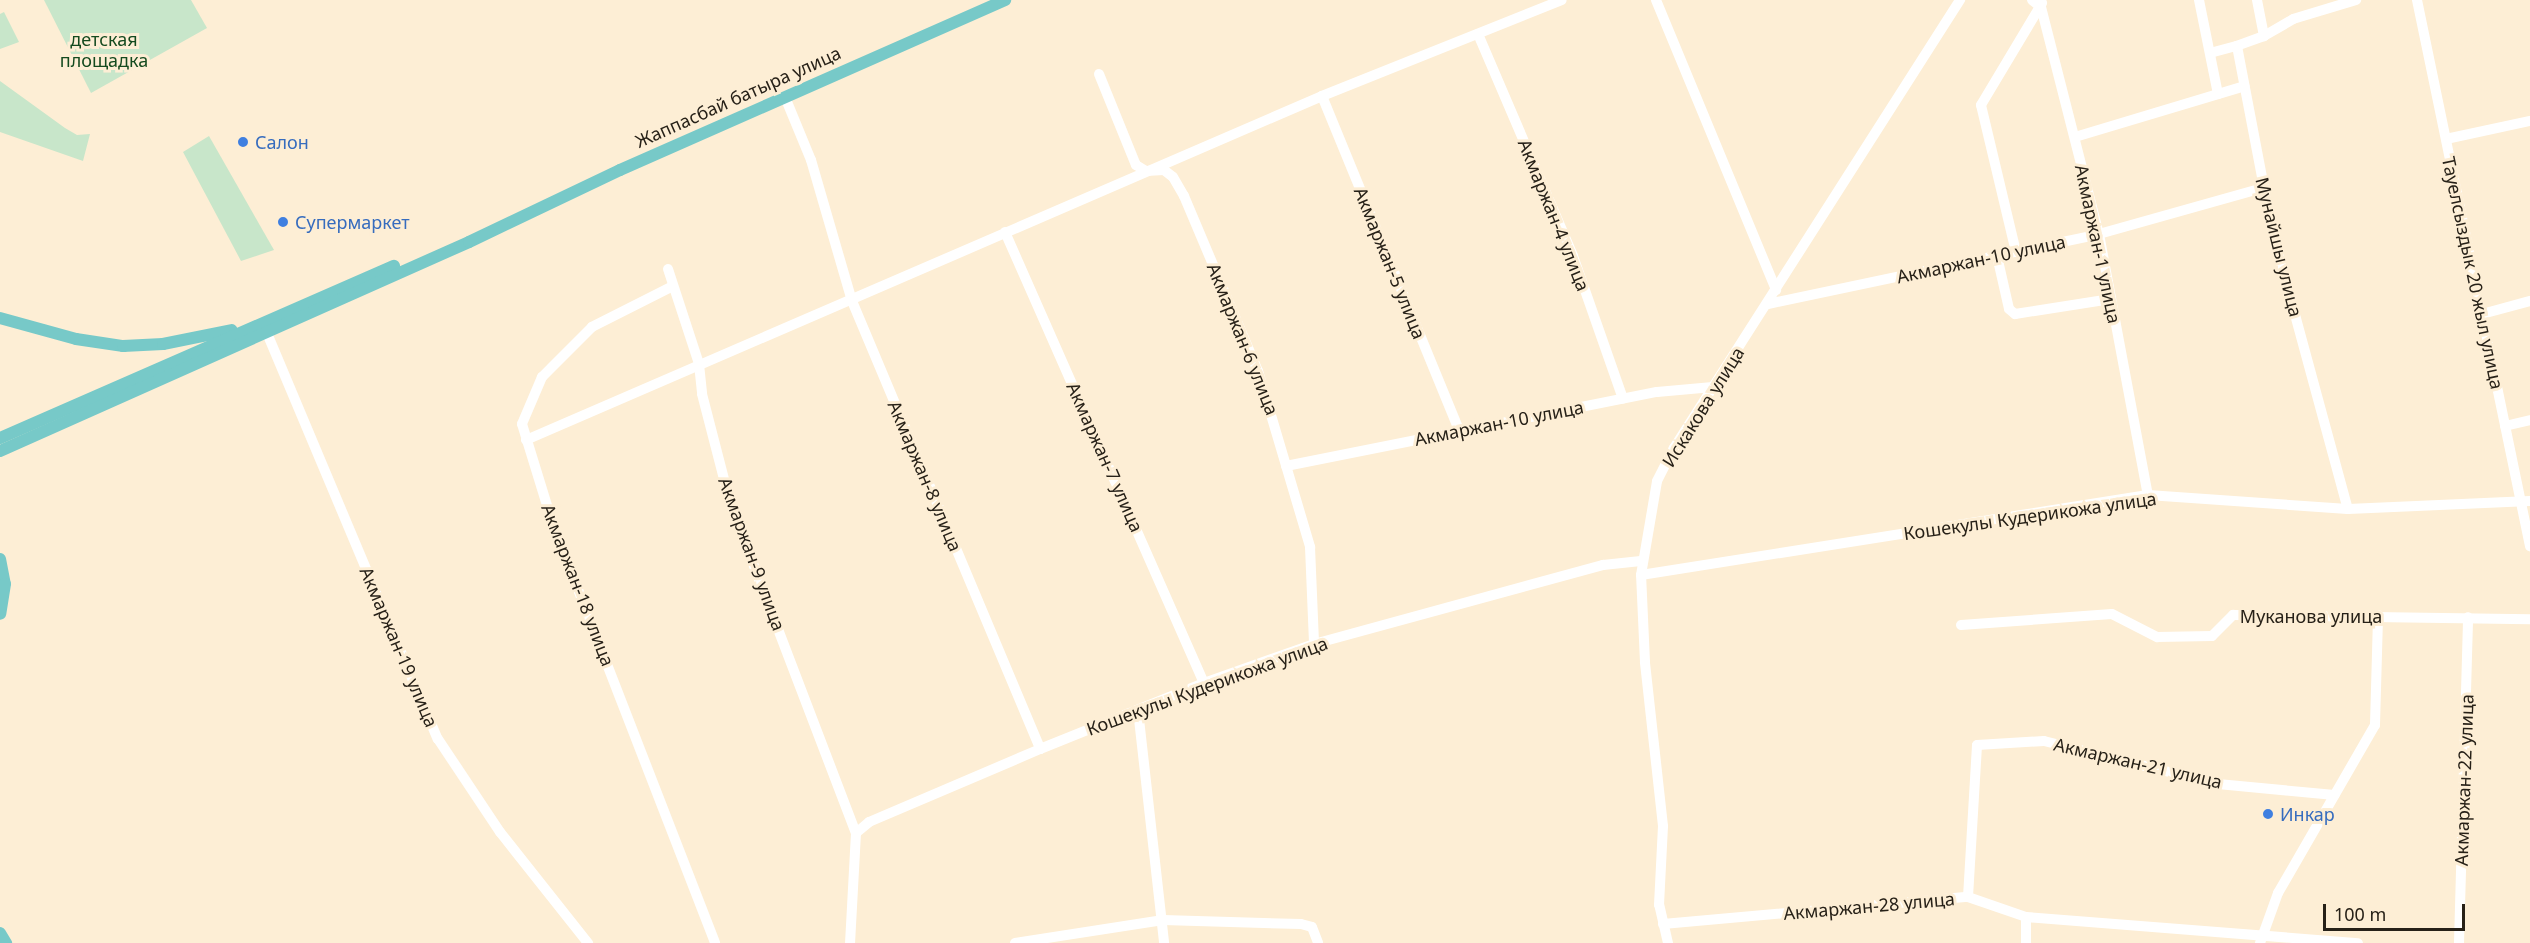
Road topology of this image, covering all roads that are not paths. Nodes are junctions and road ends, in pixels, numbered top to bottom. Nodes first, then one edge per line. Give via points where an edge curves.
1 (1005, 0) edge
2 (1562, 0) edge
3 (1656, 0) edge
4 (1960, 0) edge
5 (2032, 0) edge
6 (2199, 0) edge
7 (2257, 0) edge
8 (2356, 0) edge
9 (2417, 0) edge
10 (2338, 2) edge
11 (2042, 4) edge
12 (1478, 34) junction
13 (2264, 36) junction
14 (2236, 46) junction
15 (2210, 53) junction
16 (1099, 74) dead end
17 (2245, 86) junction
18 (2218, 94) junction
19 (1322, 96) junction
20 (784, 97) junction
21 (2530, 121) edge
22 (2075, 137) junction
23 (2446, 139) junction
24 (1146, 171) junction
25 (2263, 188) junction
26 (1005, 232) junction
27 (2099, 234) junction
28 (2016, 252) junction
29 (1996, 256) junction
30 (668, 269) dead end
31 (674, 286) junction
32 (1776, 290) junction
33 (2111, 299) junction
34 (852, 301) junction
35 (2530, 301) edge
36 (1768, 304) junction
37 (2482, 314) junction
38 (0, 318) edge
39 (263, 326) junction
40 (699, 364) junction
41 (1713, 387) junction
42 (1623, 399) junction
43 (2530, 420) edge
44 (2505, 426) junction
45 (1459, 430) junction
46 (0, 438) edge
47 (526, 440) junction
48 (0, 451) edge
49 (1286, 466) junction
50 (2148, 495) junction
51 (2525, 501) edge
52 (2348, 509) junction
53 (2529, 533) edge
54 (2530, 546) edge
55 (0, 559) edge
56 (1641, 561) junction
57 (1641, 575) junction
58 (0, 614) edge
59 (2378, 615) junction
60 (2468, 617) junction
61 (2530, 619) edge
62 (1961, 626) dead end
63 (1314, 644) junction
64 (1204, 683) junction
65 (1138, 711) junction
66 (1040, 749) junction
67 (2334, 795) junction
68 (856, 833) junction
69 (1968, 897) junction
70 (2026, 917) junction
71 (1163, 920) junction
72 (1663, 924) junction
73 (0, 933) edge
74 (2261, 940) edge
75 (6, 943) edge
76 (588, 943) edge
77 (716, 943) edge
78 (850, 943) edge
79 (1015, 943) edge
80 (1164, 943) edge
81 (1318, 943) edge
82 (1668, 943) edge
83 (2026, 943) edge
84 (2358, 943) edge
85 (2459, 943) edge

1 - 20 main road, Жаппасбай батыра улица
2 - 12 street
3 - 32 street
4 - 32 street, Искакова улица
5 - 11 street
6 - 15 street
7 - 13 street
8 - 10 street
9 - 23 street, Тауелсыздык 20 жыл улица
10 - 13 street via 2293,19
11 - 22 street, Акмаржан-1 улица
11 - 28 street via 1981,105
12 - 19 street
12 - 42 street, Акмаржан-4 улица via 1573,256
13 - 14 street
14 - 15 street
14 - 17 street, Мунайшы улица
15 - 18 street
16 - 24 street via 1136,165
17 - 18 street
17 - 25 street, Мунайшы улица
18 - 22 street
19 - 24 street
19 - 45 street, Акмаржан-5 улица
20 - 34 street, Акмаржан-8 улица via 823,199
20 - 39 main road, Жаппасбай батыра улица via 488,231
21 - 23 street
22 - 27 street, Акмаржан-1 улица
23 - 37 street, Тауелсыздык 20 жыл улица
24 - 26 street
24 - 49 street, Акмаржан-6 улица via 1164,170 1184,196 1258,371
25 - 27 street, Акмаржан-10 улица
25 - 52 street, Мунайшы улица
26 - 34 street
26 - 64 street, Акмаржан-7 улица
27 - 28 street, Акмаржан-10 улица
27 - 33 street, Акмаржан-1 улица
28 - 29 street, Акмаржан-10 улица
29 - 33 street via 2009,309 2015,314
29 - 36 street, Акмаржан-10 улица
30 - 31 street, Акмаржан-9 улица
31 - 40 street, Акмаржан-9 улица
31 - 47 street, Акмаржан-18 улица via 592,327 542,377 522,424
32 - 36 street, Искакова улица
33 - 50 street, Акмаржан-1 улица
34 - 40 street
34 - 66 street, Акмаржан-8 улица
35 - 37 street
36 - 41 street, Искакова улица
37 - 44 street, Тауелсыздык 20 жыл улица
38 - 39 main road via 76,339 123,346 163,344
39 - 46 main road
39 - 48 main road
39 - 76 street, Акмаржан-19 улица via 438,739 500,832
40 - 47 street
40 - 68 street, Акмаржан-9 улица via 702,394 731,506
41 - 42 street, Акмаржан-10 улица
41 - 56 street, Искакова улица via 1657,481
42 - 45 street, Акмаржан-10 улица
43 - 44 street
44 - 51 street, Тауелсыздык 20 жыл улица
45 - 49 street, Акмаржан-10 улица
47 - 77 street, Акмаржан-18 улица via 553,525
49 - 63 street, Акмаржан-6 улица via 1310,548
50 - 52 street, Кошекулы Кудерикожа улица
50 - 57 street, Кошекулы Кудерикожа улица
51 - 52 street, Кошекулы Кудерикожа улица
51 - 53 street, Тауелсыздык 20 жыл улица
53 - 54 street, Тауелсыздык 20 жыл улица
55 - 58 main road via 5,584
56 - 57 street, Искакова улица
56 - 63 street, Кошекулы Кудерикожа улица via 1603,565
57 - 72 street, Искакова улица via 1645,662 1664,826 1659,905
59 - 60 street, Муканова улица
59 - 62 street, Муканова улица via 2233,615 2212,636 2157,637 2112,614
59 - 67 street via 2375,725
60 - 61 street, Муканова улица
60 - 85 street, Акмаржан-22 улица
63 - 64 street, Кошекулы Кудерикожа улица
64 - 65 street, Кошекулы Кудерикожа улица
65 - 66 street, Кошекулы Кудерикожа улица
65 - 71 street
66 - 68 street, Кошекулы Кудерикожа улица via 869,822
67 - 69 street, Акмаржан-21 улица via 2218,784 2044,741 1977,745
67 - 74 street via 2278,893
68 - 78 street
69 - 70 street, Акмаржан-28 улица
69 - 72 street, Акмаржан-28 улица
70 - 74 street, Акмаржан-28 улица
70 - 83 street
71 - 79 street
71 - 80 street
71 - 81 street via 1301,924 1312,927
72 - 82 street, Искакова улица
73 - 75 main road
74 - 84 street, Акмаржан-28 улица

